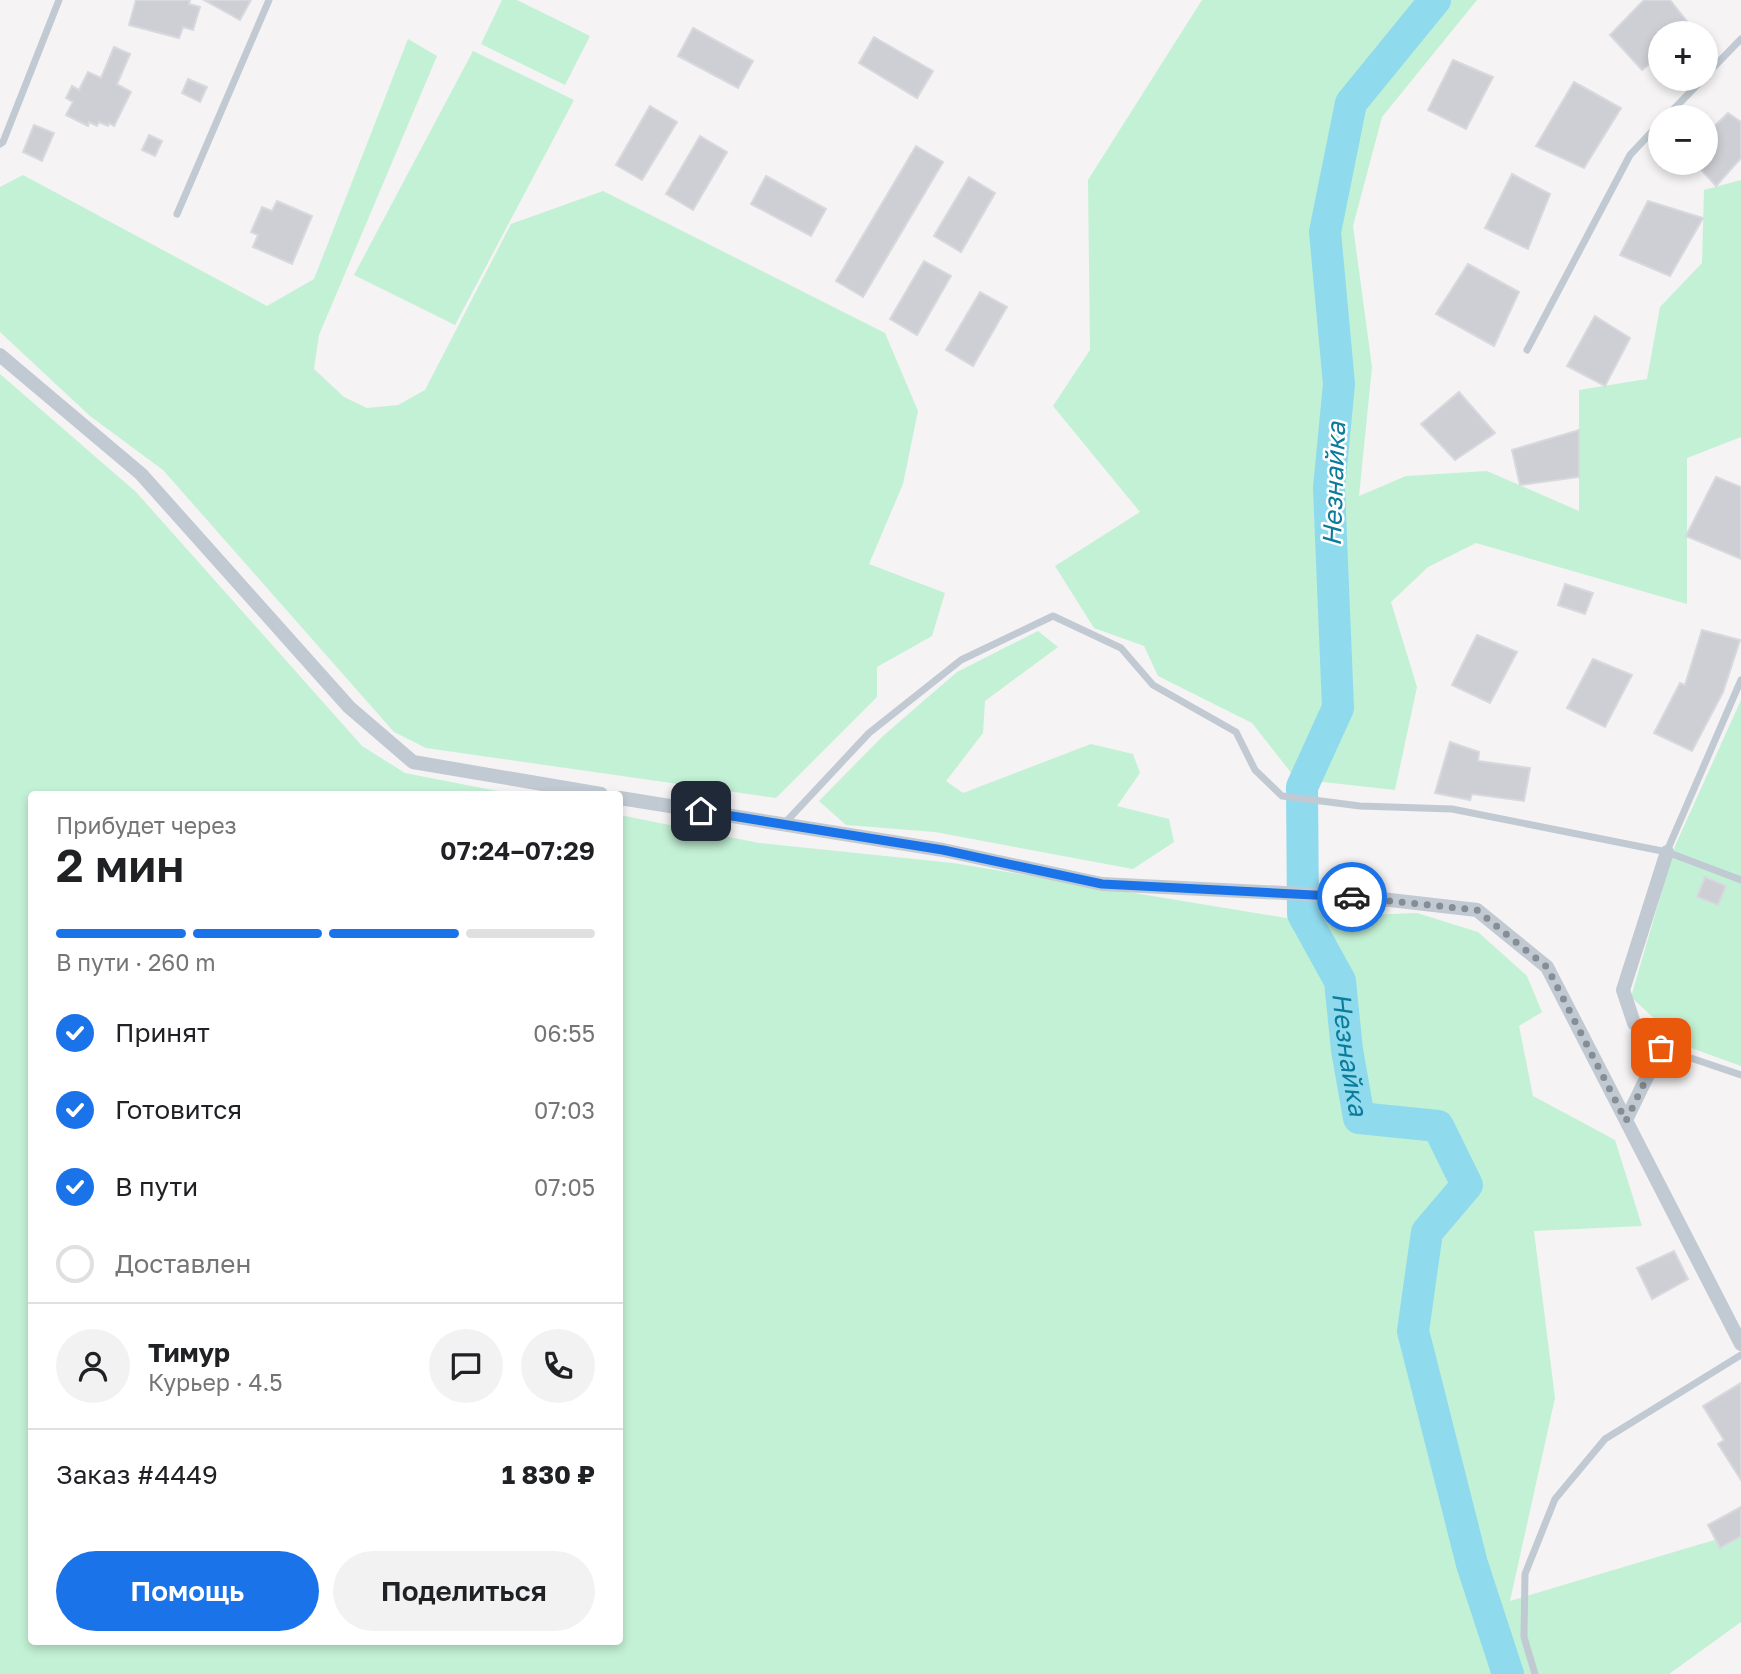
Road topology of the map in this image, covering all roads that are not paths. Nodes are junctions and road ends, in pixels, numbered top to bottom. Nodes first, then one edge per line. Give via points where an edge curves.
1 (59, 0) edge
2 (269, 0) edge
3 (1741, 38) edge
4 (1718, 62) edge
5 (1691, 91) edge
6 (1678, 105) edge
7 (1648, 136) edge
8 (0, 144) edge
9 (177, 214) dead end
10 (1527, 350) dead end
11 (0, 355) edge
12 (1741, 680) edge
13 (1738, 692) edge
14 (583, 791) edge
15 (623, 798) edge
16 (783, 825) junction
17 (1667, 852) junction
18 (1741, 880) edge
19 (1661, 1048) junction
20 (1741, 1075) edge
21 (1626, 1121) junction
22 (1741, 1344) edge
23 (1741, 1355) edge
24 (1535, 1674) edge

1 - 8 lane
2 - 9 lane
3 - 4 lane
5 - 6 lane
7 - 10 lane via 1630,155
11 - 14 street via 141,474 349,707 413,762
12 - 13 lane
13 - 17 lane
15 - 16 street
16 - 17 lane via 869,733 961,660 1052,616 1121,648 1153,685 1236,732 1255,771 1282,796 1360,806 1452,809
16 - 21 street via 943,850 1102,884 1364,897 1477,910 1547,967
17 - 18 lane
17 - 19 street via 1623,990 1634,1023
19 - 20 lane
19 - 21 street
21 - 22 street
23 - 24 lane via 1605,1439 1555,1499 1525,1574 1524,1637

